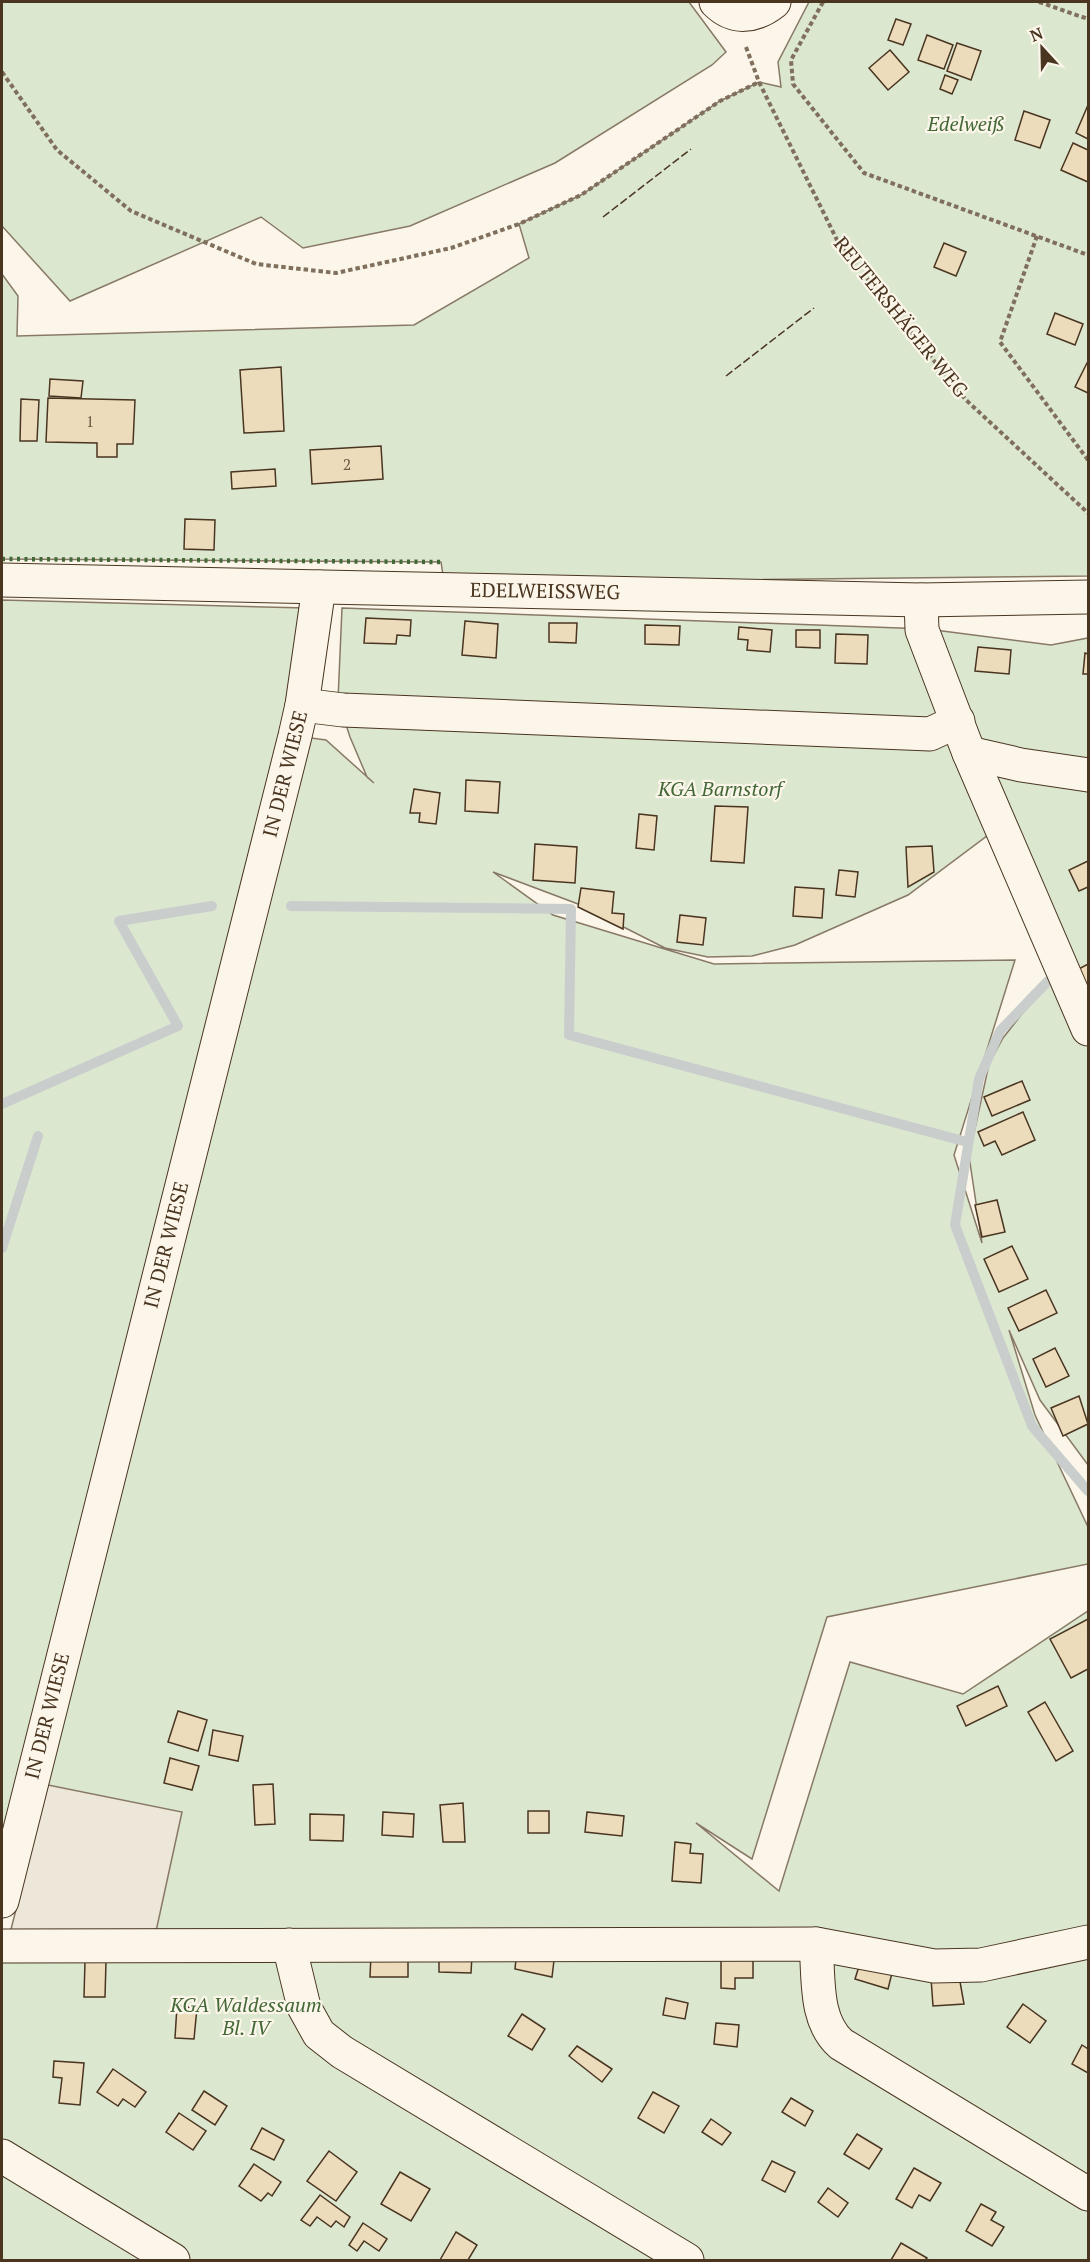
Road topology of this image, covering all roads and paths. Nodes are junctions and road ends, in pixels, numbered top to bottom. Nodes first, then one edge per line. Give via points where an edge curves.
1 (774, 2) edge
2 (823, 2) edge
3 (1039, 2) edge
4 (729, 9) edge
5 (1089, 20) edge
6 (2, 72) edge
7 (759, 82) junction
8 (1038, 236) junction
9 (1089, 255) edge
10 (1089, 460) edge
11 (1089, 513) edge
12 (2, 580) edge
13 (319, 587) junction
14 (1089, 597) edge
15 (921, 600) junction
16 (302, 705) junction
17 (957, 721) junction
18 (969, 753) junction
19 (1089, 775) edge
20 (1089, 1029) edge
21 (2, 1901) edge
22 (1089, 1942) edge
23 (816, 1944) junction
24 (289, 1945) junction
25 (2, 1946) edge
26 (2, 2156) edge
27 (1089, 2194) edge
28 (173, 2260) edge
29 (687, 2260) edge

1 - 4 street via 764,9
2 - 8 path via 791,60 793,84 864,173
3 - 5 path
4 - 7 path, REUTERSHÄGER WEG
6 - 7 path via 57,150 131,211 256,264 336,273 451,248 519,224 582,195 720,101
7 - 11 path, REUTERSHÄGER WEG via 839,243 966,400
8 - 9 path
8 - 10 path via 1000,342
12 - 13 street, EDELWEISSWEG
13 - 15 street, EDELWEISSWEG
13 - 16 street, IN DER WIESE
14 - 15 street, EDELWEISSWEG
15 - 17 street via 922,630
16 - 17 street via 343,710 930,734
16 - 21 street, IN DER WIESE
17 - 18 street
18 - 19 street
18 - 20 street
22 - 23 street via 981,1965 934,1966
23 - 24 street
23 - 27 street via 823,2016 829,2033 841,2044
24 - 25 street
24 - 29 street via 304,2007 319,2034 342,2052
26 - 28 street

